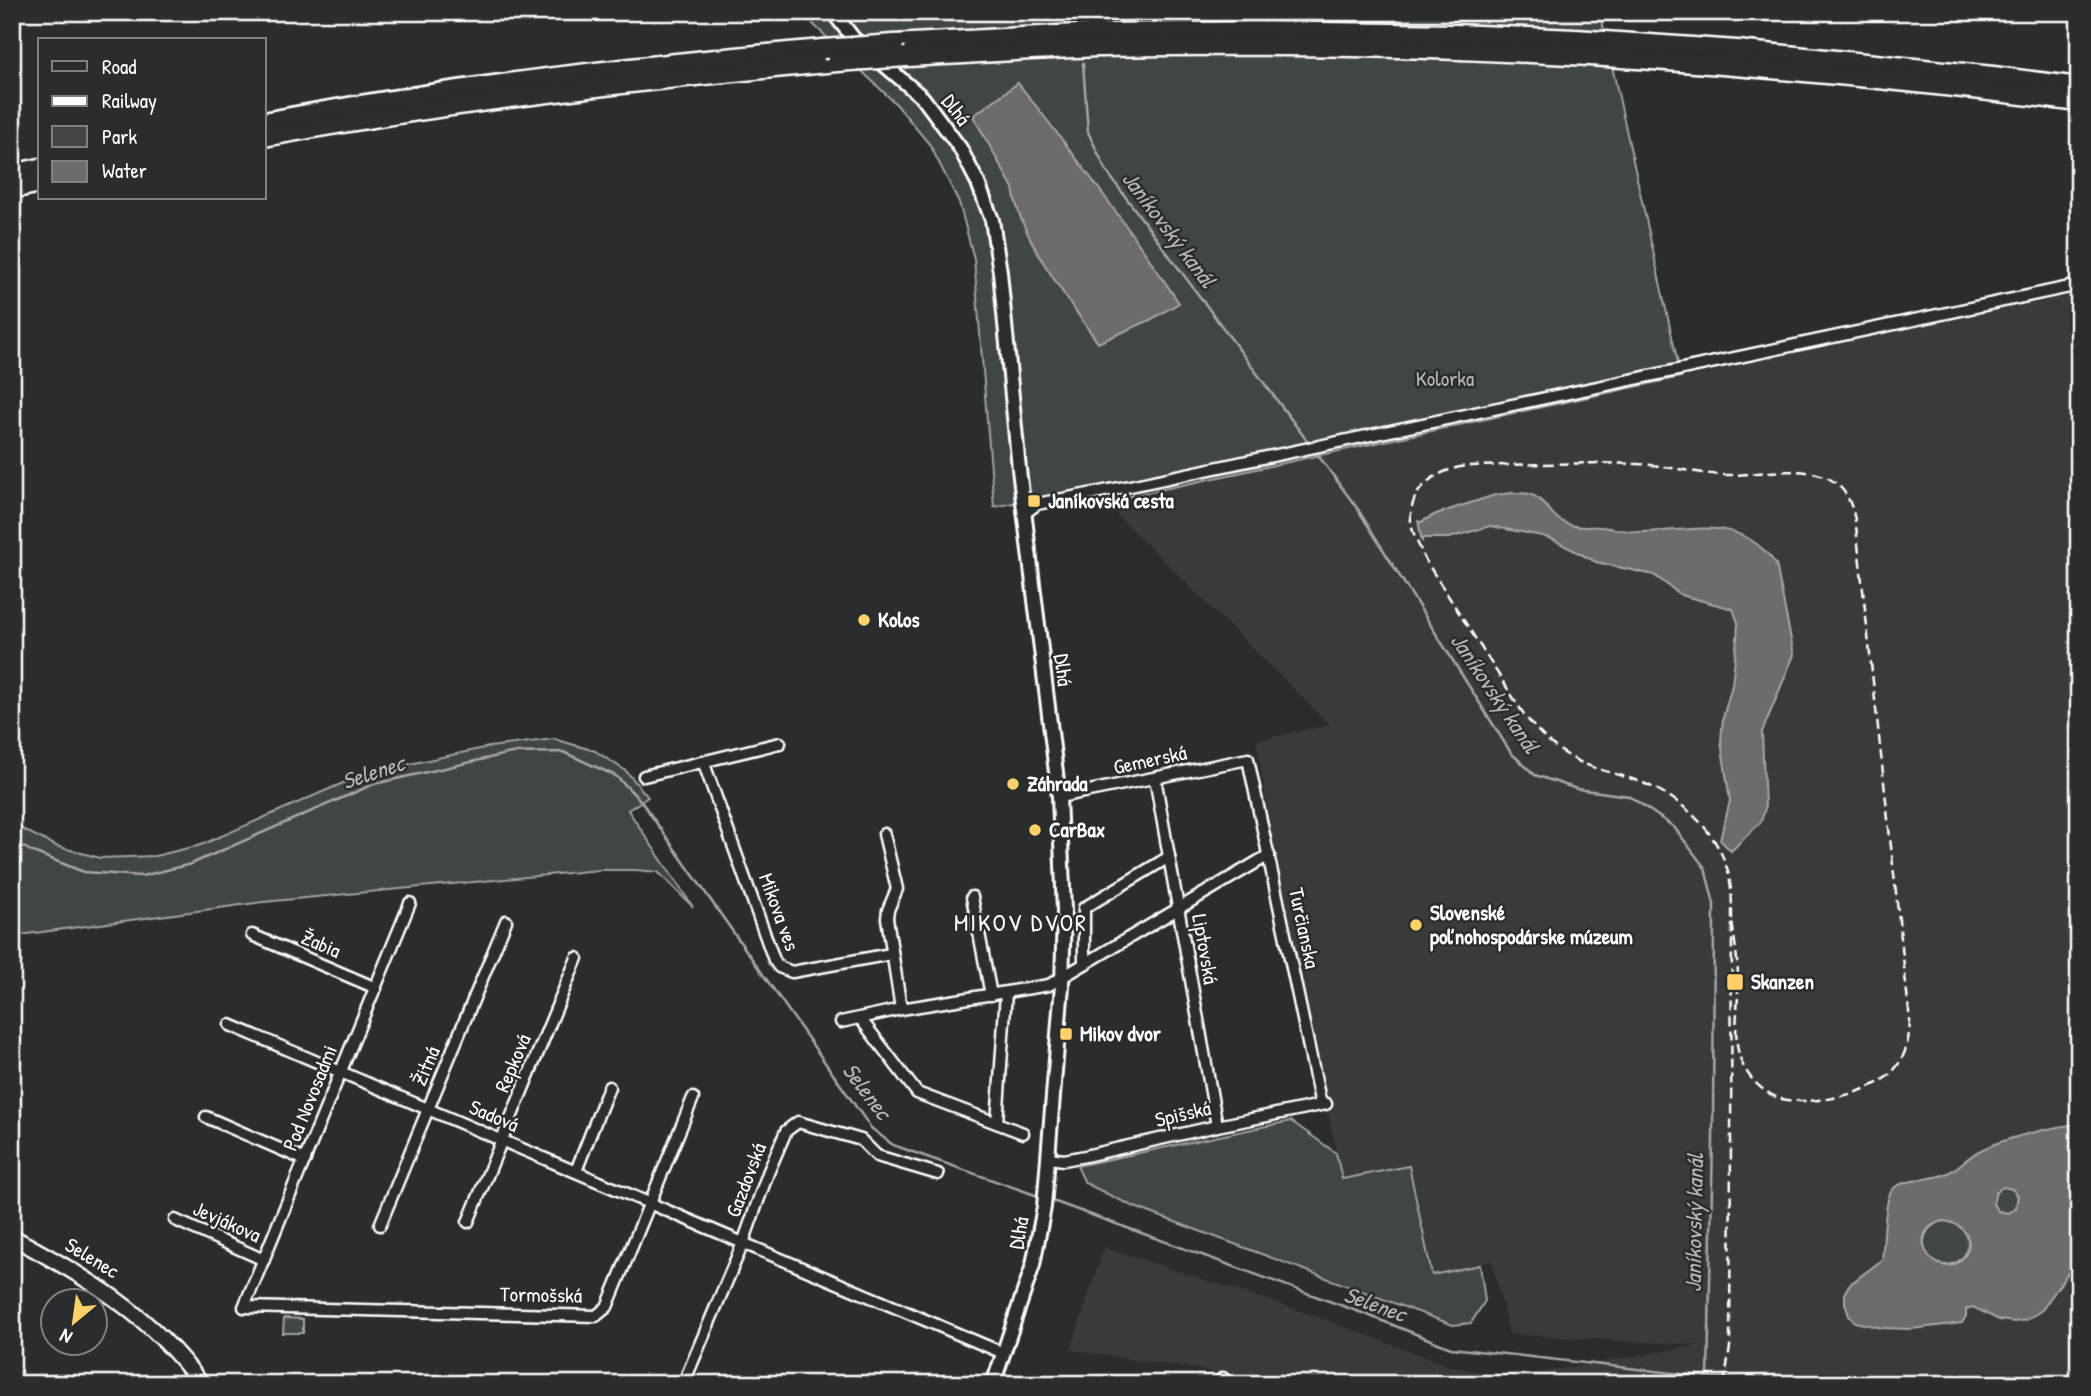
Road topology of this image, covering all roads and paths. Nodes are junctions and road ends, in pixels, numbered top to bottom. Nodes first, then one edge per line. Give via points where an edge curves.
1 (833, 12) edge
2 (900, 51) junction
3 (2079, 87) edge
4 (2079, 102) edge
5 (266, 122) edge
6 (266, 137) edge
7 (38, 168) edge
8 (12, 174) edge
9 (38, 183) edge
10 (12, 189) edge
11 (2079, 285) edge
12 (1025, 513) junction
13 (780, 743) dead end
14 (1248, 759) joint
15 (703, 761) junction
16 (644, 776) dead end
17 (1155, 778) junction
18 (1059, 797) junction
19 (884, 834) dead end
20 (1269, 855) junction
21 (1169, 858) junction
22 (972, 897) dead end
23 (410, 903) dead end
24 (1178, 908) junction
25 (506, 921) dead end
26 (252, 935) dead end
27 (891, 954) junction
28 (577, 958) dead end
29 (1084, 964) junction
30 (1062, 978) junction
31 (376, 988) junction
32 (1006, 993) junction
33 (991, 995) junction
34 (901, 1009) junction
35 (860, 1018) junction
36 (841, 1022) dead end
37 (230, 1024) dead end
38 (341, 1072) junction
39 (609, 1087) dead end
40 (693, 1098) dead end
41 (1324, 1105) joint
42 (428, 1109) junction
43 (206, 1117) dead end
44 (997, 1123) junction
45 (1217, 1126) junction
46 (1023, 1133) dead end
47 (502, 1140) junction
48 (1049, 1158) junction
49 (305, 1160) junction
50 (576, 1171) junction
51 (938, 1174) dead end
52 (650, 1203) junction
53 (175, 1220) dead end
54 (468, 1222) dead end
55 (380, 1225) dead end
56 (12, 1237) edge
57 (743, 1243) junction
58 (264, 1260) junction
59 (244, 1307) joint
60 (1003, 1353) junction
61 (687, 1376) dead end
62 (201, 1384) edge
63 (993, 1384) edge

1 - 12 street, Dlhá via 853,38 922,98 960,148 978,183 992,220 1000,272
2 - 3 highway via 1096,33 1454,34 1750,51
2 - 4 highway via 1256,46 1456,49 1736,65
2 - 5 highway, bridge via 823,49 718,58
2 - 6 highway, bridge via 510,98
7 - 8 highway
9 - 10 highway
11 - 12 street via 1037,504
12 - 18 street, Dlhá
13 - 15 street
14 - 17 street, Gemerská
14 - 20 street, Turčianska
15 - 16 street
15 - 27 street, Mikova ves via 779,967 792,972
17 - 18 street, Gemerská
17 - 21 street, Liptovská
18 - 30 street, Dlhá
19 - 27 street via 897,889 887,918
20 - 24 street
20 - 41 street, Turčianska
21 - 24 street, Liptovská
21 - 29 street via 1083,908
22 - 33 street
23 - 31 street, Pod Novosadmi
24 - 29 street
24 - 45 street, Liptovská
25 - 42 street, Žitná
26 - 31 street, Žabia
27 - 34 street
28 - 47 street, Repková
29 - 30 street
30 - 32 street
30 - 48 street, Dlhá
31 - 38 street, Pod Novosadmi
32 - 33 street
32 - 44 street
33 - 34 street
34 - 35 street
35 - 36 street
35 - 44 street via 918,1093
37 - 38 street, Sadová
38 - 42 street, Sadová
38 - 49 street, Pod Novosadmi
39 - 50 street
40 - 52 street, Tormošská
41 - 45 street, Spišská
42 - 47 street, Sadová
42 - 55 street, Žitná
43 - 49 street
44 - 46 street
45 - 48 street, Spišská via 1077,1158
47 - 50 street, Sadová
47 - 54 street, Repková
48 - 60 street, Dlhá via 1033,1265
49 - 58 street, Pod Novosadmi
50 - 52 street, Sadová
51 - 57 street, Gazdovská via 877,1156 861,1140 798,1122 786,1131
52 - 57 street, Sadová
52 - 59 street, Tormošská via 607,1307 596,1315
53 - 58 street, Jevjákova
56 - 62 main road, Selenec via 115,1297
57 - 60 street, Sadová
57 - 61 street
58 - 59 street, Pod Novosadmi
60 - 63 street, Dlhá

